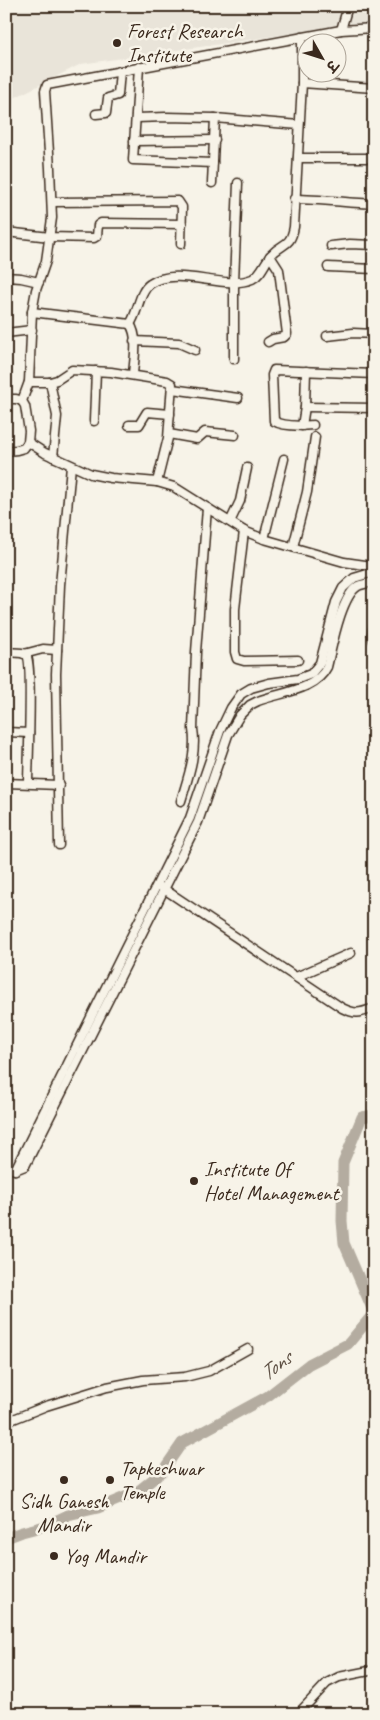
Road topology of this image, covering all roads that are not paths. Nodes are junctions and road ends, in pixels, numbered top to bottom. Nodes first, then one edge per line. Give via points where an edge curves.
1 (348, 6) edge
2 (374, 28) edge
3 (341, 30) junction
4 (330, 32) edge
5 (298, 38) edge
6 (139, 67) junction
7 (120, 71) junction
8 (302, 83) joint
9 (374, 88) edge
10 (96, 114) dead end
11 (137, 118) junction
12 (215, 118) junction
13 (299, 125) junction
14 (215, 140) junction
15 (134, 141) junction
16 (298, 158) junction
17 (374, 158) edge
18 (213, 162) junction
19 (212, 183) dead end
20 (238, 183) dead end
21 (294, 199) junction
22 (52, 202) junction
23 (6, 204) edge
24 (374, 204) edge
25 (182, 224) junction
26 (7, 232) edge
27 (50, 237) junction
28 (181, 244) dead end
29 (374, 245) edge
30 (331, 246) dead end
31 (270, 256) junction
32 (328, 267) dead end
33 (374, 269) edge
34 (6, 277) edge
35 (39, 282) junction
36 (234, 282) junction
37 (32, 312) junction
38 (130, 324) junction
39 (32, 330) junction
40 (6, 333) edge
41 (374, 334) edge
42 (327, 336) dead end
43 (134, 341) junction
44 (268, 342) dead end
45 (195, 350) dead end
46 (234, 359) dead end
47 (96, 371) junction
48 (306, 371) junction
49 (133, 374) junction
50 (374, 374) edge
51 (29, 382) junction
52 (50, 382) junction
53 (172, 389) junction
54 (238, 398) dead end
55 (6, 399) edge
56 (22, 401) junction
57 (305, 407) junction
58 (374, 408) edge
59 (170, 414) junction
60 (94, 422) dead end
61 (129, 425) dead end
62 (313, 425) dead end
63 (302, 426) junction
64 (169, 434) junction
65 (235, 436) dead end
66 (315, 438) dead end
67 (28, 442) junction
68 (6, 451) edge
69 (53, 457) junction
70 (284, 459) dead end
71 (72, 466) junction
72 (247, 468) dead end
73 (157, 482) junction
74 (207, 508) junction
75 (230, 522) junction
76 (244, 531) junction
77 (264, 539) junction
78 (293, 547) junction
79 (373, 569) edge
80 (374, 582) edge
81 (374, 625) edge
82 (374, 641) edge
83 (58, 650) junction
84 (6, 652) edge
85 (24, 654) junction
86 (298, 660) dead end
87 (6, 732) edge
88 (29, 733) junction
89 (6, 782) edge
90 (28, 783) junction
91 (59, 785) junction
92 (181, 801) dead end
93 (59, 845) dead end
94 (161, 887) junction
95 (351, 953) dead end
96 (296, 977) junction
97 (374, 1008) edge
98 (59, 1091) junction
99 (6, 1167) edge
100 (15, 1170) junction
101 (248, 1349) dead end
102 (6, 1422) edge
103 (374, 1670) edge
104 (298, 1714) edge

1 - 3 street
2 - 3 street
3 - 4 street
5 - 6 street
6 - 7 street
6 - 11 street
7 - 10 street via 118,95 108,98 106,113
7 - 22 street via 47,85
8 - 9 street
8 - 13 street
11 - 12 street
11 - 15 street
12 - 13 street
12 - 14 street
13 - 16 street
14 - 15 street
14 - 18 street
15 - 18 street via 132,158 135,161
16 - 17 street
16 - 21 street
18 - 19 street
20 - 36 street
21 - 24 street
21 - 31 street via 294,227 289,242
22 - 25 street via 178,201 182,207
22 - 27 street
23 - 26 street
25 - 27 street via 101,223 96,238
25 - 28 street
26 - 27 street
27 - 35 street
29 - 30 street
31 - 36 street via 254,278
31 - 44 street via 278,270 287,334 284,338
32 - 33 street
34 - 35 street
35 - 37 street
36 - 38 street via 179,277 156,280 144,290
36 - 46 street
37 - 38 street
37 - 39 street
38 - 43 street
39 - 40 street
39 - 51 street
41 - 42 street
43 - 45 street via 179,343
43 - 49 street
47 - 49 street
47 - 52 street via 72,370
47 - 60 street
48 - 50 street
48 - 57 street
48 - 63 street via 276,369 272,375 274,421
49 - 53 street via 167,381 172,384
51 - 52 street
51 - 56 street
52 - 69 street via 57,416
53 - 54 street
53 - 59 street
55 - 56 street
56 - 67 street via 27,416
57 - 58 street
57 - 63 street
59 - 61 street via 147,412 139,425
59 - 64 street
62 - 63 street
64 - 65 street via 197,439 205,432
64 - 73 street
66 - 78 street
67 - 68 street via 21,449
67 - 69 street
69 - 71 street
70 - 77 street
71 - 73 street via 99,476
71 - 83 street via 60,585
72 - 75 street via 240,501
73 - 74 street via 174,487
74 - 75 street
74 - 92 street via 196,652 195,742
75 - 76 street
76 - 77 street
76 - 86 street via 236,610 236,659
77 - 78 street
78 - 79 street
79 - 94 street via 354,578 343,588 336,602 320,663 311,674 298,680 251,688 241,694 231,708
80 - 94 street via 359,586 350,593 324,674 308,685 258,701 240,715 228,734 198,822
81 - 82 street
83 - 85 street via 44,649
83 - 91 street
84 - 85 street
85 - 88 street via 28,657 30,671
87 - 88 street
88 - 90 street
89 - 90 street
90 - 91 street
91 - 93 street
94 - 96 street
94 - 98 street
95 - 96 street
96 - 97 street via 351,1013
98 - 100 street
98 - 100 street via 26,1166
99 - 100 street
101 - 102 street via 209,1371 107,1387
103 - 104 street via 327,1683

